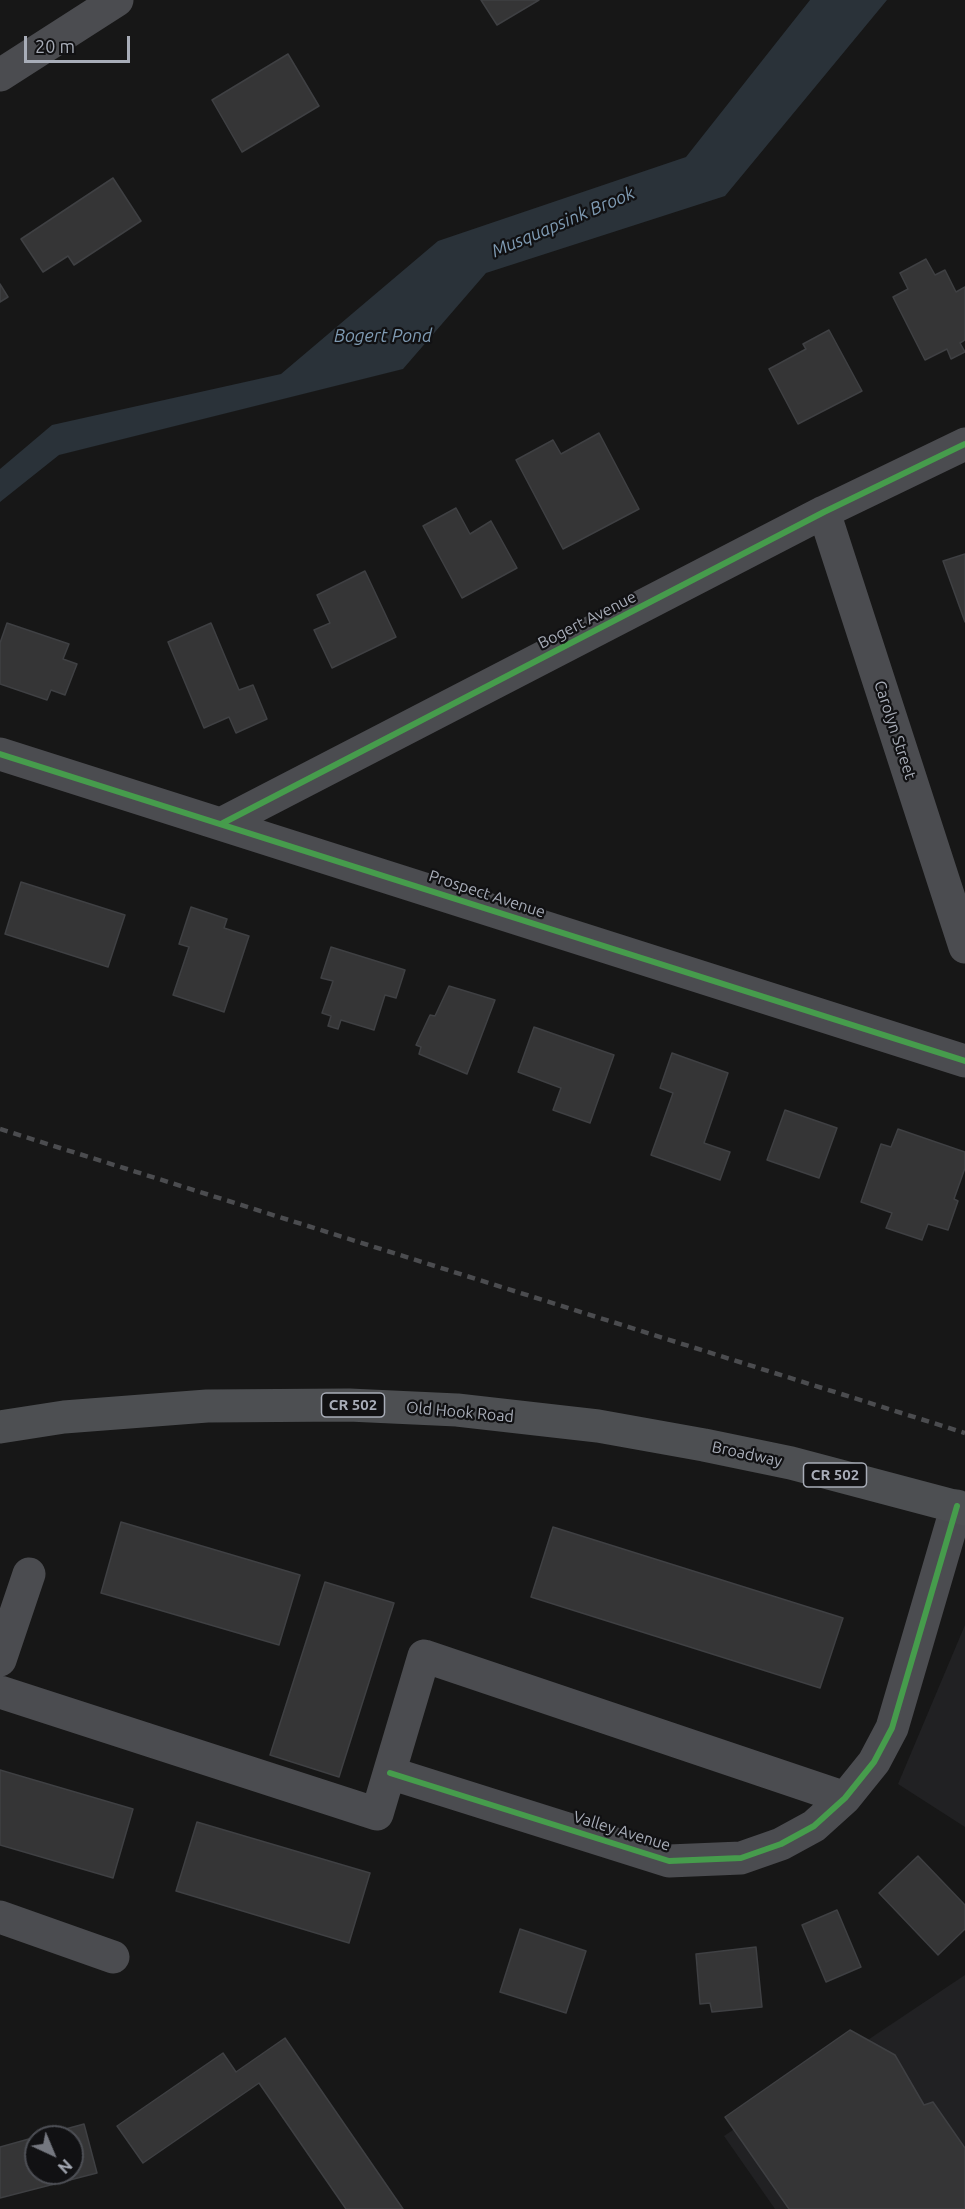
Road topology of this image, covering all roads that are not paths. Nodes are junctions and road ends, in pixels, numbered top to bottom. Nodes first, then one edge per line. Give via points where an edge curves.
1 (117, 0) edge
2 (0, 75) edge
3 (965, 444) edge
4 (824, 512) junction
5 (0, 754) edge
6 (223, 823) junction
7 (965, 947) edge
8 (965, 1061) edge
9 (0, 1427) edge
10 (704, 1445) joint
11 (961, 1508) edge
12 (29, 1574) dead end
13 (0, 1660) edge
14 (0, 1692) edge
15 (390, 1773) junction
16 (845, 1798) junction
17 (0, 1917) edge
18 (113, 1957) dead end

1 - 2 street
3 - 4 street, Bogert Avenue
4 - 6 street, Bogert Avenue
4 - 7 street, Carolyn Street
5 - 6 street, Prospect Avenue
6 - 8 street, Prospect Avenue
9 - 10 main road, Old Hook Road / CR 502 via 64,1417 207,1406 350,1405 457,1410
10 - 11 main road, Broadway / CR 502 via 791,1463
11 - 16 street, Valley Avenue via 892,1728 874,1762
12 - 13 street
14 - 15 street via 377,1814
15 - 16 street, Valley Avenue via 669,1861 741,1858 781,1844 814,1826
15 - 16 street via 424,1656
17 - 18 street

